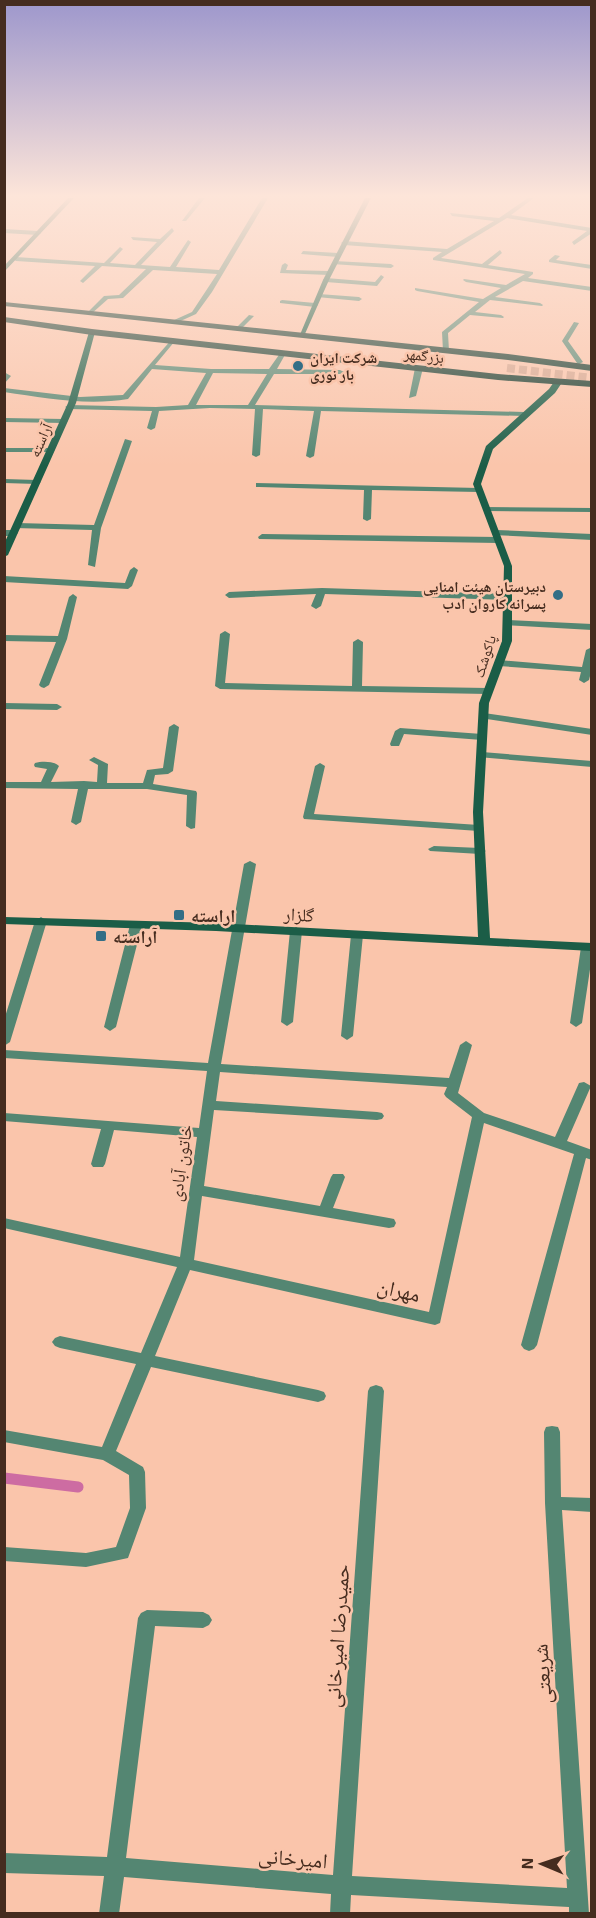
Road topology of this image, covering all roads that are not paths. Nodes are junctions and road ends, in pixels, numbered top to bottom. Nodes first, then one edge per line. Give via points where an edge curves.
1 (131, 288) edge
2 (210, 288) edge
3 (323, 288) edge
4 (506, 288) edge
5 (549, 288) edge
6 (417, 289) dead end
7 (544, 291) dead end
8 (319, 296) junction
9 (359, 298) dead end
10 (486, 299) junction
11 (282, 302) dead end
12 (4, 305) edge
13 (315, 305) junction
14 (540, 305) dead end
15 (90, 313) junction
16 (470, 313) junction
17 (250, 316) dead end
18 (4, 317) edge
19 (501, 317) dead end
20 (174, 322) junction
21 (576, 323) dead end
22 (238, 329) junction
23 (92, 332) junction
24 (301, 336) junction
25 (172, 341) junction
26 (446, 351) junction
27 (284, 353) junction
28 (591, 361) edge
29 (536, 362) junction
30 (579, 362) junction
31 (508, 364) junction
32 (151, 367) junction
33 (419, 368) junction
34 (591, 368) edge
35 (272, 370) junction
36 (211, 371) junction
37 (340, 372) dead end
38 (4, 374) edge
39 (498, 377) junction
40 (559, 381) junction
41 (4, 382) edge
42 (591, 386) edge
43 (4, 390) edge
44 (412, 396) dead end
45 (71, 403) junction
46 (254, 407) junction
47 (190, 408) junction
48 (318, 408) junction
49 (156, 409) junction
50 (524, 414) junction
51 (4, 420) edge
52 (64, 421) junction
53 (151, 428) dead end
54 (128, 441) dead end
55 (4, 450) edge
56 (51, 450) junction
57 (256, 454) dead end
58 (310, 456) dead end
59 (4, 481) edge
60 (37, 482) junction
61 (259, 485) dead end
62 (368, 488) junction
63 (479, 490) junction
64 (487, 509) junction
65 (591, 510) edge
66 (368, 519) dead end
67 (97, 528) junction
68 (12, 531) edge
69 (262, 537) dead end
70 (497, 537) junction
71 (591, 537) edge
72 (6, 550) edge
73 (92, 565) dead end
74 (135, 570) dead end
75 (4, 579) edge
76 (322, 591) junction
77 (229, 594) dead end
78 (73, 597) dead end
79 (508, 597) junction
80 (316, 606) dead end
81 (507, 623) junction
82 (591, 627) edge
83 (225, 634) dead end
84 (4, 638) edge
85 (62, 639) junction
86 (358, 642) dead end
87 (591, 650) edge
88 (499, 663) junction
89 (44, 686) dead end
90 (357, 688) junction
91 (488, 692) junction
92 (4, 706) edge
93 (57, 707) dead end
94 (484, 716) junction
95 (174, 727) dead end
96 (591, 732) edge
97 (482, 737) junction
98 (396, 744) dead end
99 (482, 755) junction
100 (93, 760) dead end
101 (591, 764) edge
102 (39, 765) dead end
103 (320, 766) dead end
104 (45, 784) junction
105 (84, 784) junction
106 (4, 785) edge
107 (102, 786) junction
108 (147, 786) junction
109 (76, 822) dead end
110 (190, 826) dead end
111 (479, 828) junction
112 (434, 849) dead end
113 (480, 851) junction
114 (250, 864) dead end
115 (4, 920) edge
116 (41, 921) junction
117 (136, 924) junction
118 (237, 928) junction
119 (296, 931) junction
120 (357, 935) junction
121 (484, 941) junction
122 (589, 947) edge
123 (8, 1020) edge
124 (287, 1022) dead end
125 (576, 1023) dead end
126 (110, 1027) dead end
127 (347, 1036) dead end
128 (4, 1042) edge
129 (466, 1045) dead end
130 (4, 1054) edge
131 (214, 1067) junction
132 (454, 1083) junction
133 (584, 1086) dead end
134 (208, 1105) junction
135 (377, 1116) dead end
136 (479, 1116) junction
137 (4, 1117) edge
138 (109, 1125) junction
139 (204, 1133) junction
140 (559, 1143) junction
141 (586, 1153) edge
142 (98, 1164) dead end
143 (338, 1177) dead end
144 (196, 1190) junction
145 (325, 1212) junction
146 (4, 1223) edge
147 (389, 1223) dead end
148 (186, 1262) junction
149 (60, 1342) dead end
150 (529, 1345) dead end
151 (146, 1360) junction
152 (376, 1391) dead end
153 (318, 1396) dead end
154 (552, 1432) dead end
155 (4, 1436) edge
156 (107, 1454) junction
157 (553, 1503) junction
158 (591, 1505) edge
159 (4, 1554) edge
160 (203, 1620) dead end
161 (4, 1863) edge
162 (116, 1867) junction
163 (341, 1885) junction
164 (579, 1906) edge
165 (109, 1914) edge
166 (340, 1914) edge

1 - 15 street via 121,297 106,297
2 - 20 street via 194,313
3 - 8 street
4 - 10 street
5 - 7 street
6 - 10 street
8 - 9 street
8 - 13 street
10 - 14 street
10 - 16 street
11 - 13 street
12 - 15 main road, بزرگمهر
12 - 31 main road, بزرگمهر via 36,313
13 - 24 street
15 - 20 main road, بزرگمهر
16 - 19 street
16 - 26 street via 445,333
17 - 22 street
18 - 23 main road, بزرگمهر
18 - 31 main road
20 - 22 main road, بزرگمهر
21 - 30 street via 565,341
22 - 24 main road, بزرگمهر
23 - 25 main road, بزرگمهر
23 - 45 street, آراسته
24 - 26 main road, بزرگمهر
25 - 27 main road, بزرگمهر
25 - 32 street
26 - 31 main road, بزرگمهر
27 - 33 main road, بزرگمهر
27 - 35 street
28 - 30 main road
29 - 30 main road
29 - 31 main road, بزرگمهر
29 - 34 main road, بزرگمهر
31 - 39 main road via 520,363 520,370
32 - 36 street
32 - 45 street via 125,397
33 - 39 main road, بزرگمهر
33 - 44 street
35 - 36 street
35 - 37 street
35 - 46 street
36 - 47 street
38 - 41 street
39 - 40 main road, بزرگمهر
40 - 42 main road, بزرگمهر
40 - 50 street
43 - 45 street
45 - 49 street
45 - 52 street, آراسته
46 - 47 street
46 - 48 street
46 - 57 street
47 - 49 street
48 - 50 street
48 - 58 street
49 - 53 street
50 - 63 street via 489,448 477,484
51 - 52 street
52 - 56 street, آراسته
54 - 67 street
55 - 56 street
56 - 60 street, آراسته
59 - 60 street
60 - 68 street, آراسته
61 - 62 street
62 - 63 street
62 - 66 street
63 - 64 street, پاکوشک
64 - 65 street
64 - 70 street, پاکوشک
67 - 68 street
67 - 73 street
68 - 72 street, آراسته
69 - 70 street
70 - 71 street
70 - 79 street, پاکوشک via 508,566
74 - 75 street via 128,586
76 - 77 street
76 - 79 street
76 - 80 street
78 - 85 street
79 - 81 street, پاکوشک
81 - 82 street
81 - 88 street, پاکوشک via 507,641
83 - 90 street via 220,686
84 - 85 street
85 - 89 street
86 - 90 street
87 - 88 street via 585,675
88 - 91 street, پاکوشک
90 - 91 street
91 - 94 street, پاکوشک
92 - 93 street
94 - 96 street
94 - 97 street, پاکوشک
95 - 108 street via 168,771 151,772
97 - 98 street via 400,731
97 - 99 street, پاکوشک
99 - 101 street
99 - 111 street, پاکوشک
100 - 107 street via 103,764
102 - 104 street via 54,766
103 - 111 street via 308,817
104 - 105 street
104 - 106 street
105 - 107 street
105 - 109 street
107 - 108 street
108 - 110 street via 192,793
111 - 113 street, پاکوشک
112 - 113 street
113 - 121 street, پاکوشک
114 - 118 street, خاتون آبادی
115 - 116 street, گلزار
116 - 117 street, گلزار
116 - 123 street
117 - 118 street, گلزار
117 - 126 street
118 - 119 street, گلزار
118 - 131 street, خاتون آبادی
119 - 120 street, گلزار
119 - 124 street
120 - 121 street, گلزار
120 - 127 street
121 - 122 street, گلزار
122 - 125 street
123 - 128 street
129 - 132 street
130 - 131 street
131 - 132 street
131 - 134 street, خاتون آبادی
132 - 136 street via 451,1094
133 - 140 street
134 - 135 street
134 - 139 street, خاتون آبادی
136 - 140 street
136 - 148 street, مهران via 435,1319
137 - 138 street
138 - 139 street
138 - 142 street
139 - 144 street, خاتون آبادی
140 - 141 street
141 - 150 street
143 - 145 street
144 - 145 street
144 - 148 street, خاتون آبادی
145 - 147 street
146 - 148 street
148 - 151 street, خاتون آبادی
149 - 151 street
151 - 153 street
151 - 156 street, خاتون آبادی
152 - 163 street, حمیدرضا امیرخانی
154 - 157 street, شریعتی
155 - 156 street
156 - 159 street via 137,1472 138,1508 122,1553 86,1560
157 - 158 street
157 - 164 street, شریعتی
160 - 162 street via 147,1618
161 - 162 street, امیرخانی
162 - 163 street, امیرخانی
162 - 165 street
163 - 164 street, امیرخانی
163 - 166 street, حمیدرضا امیرخانی

